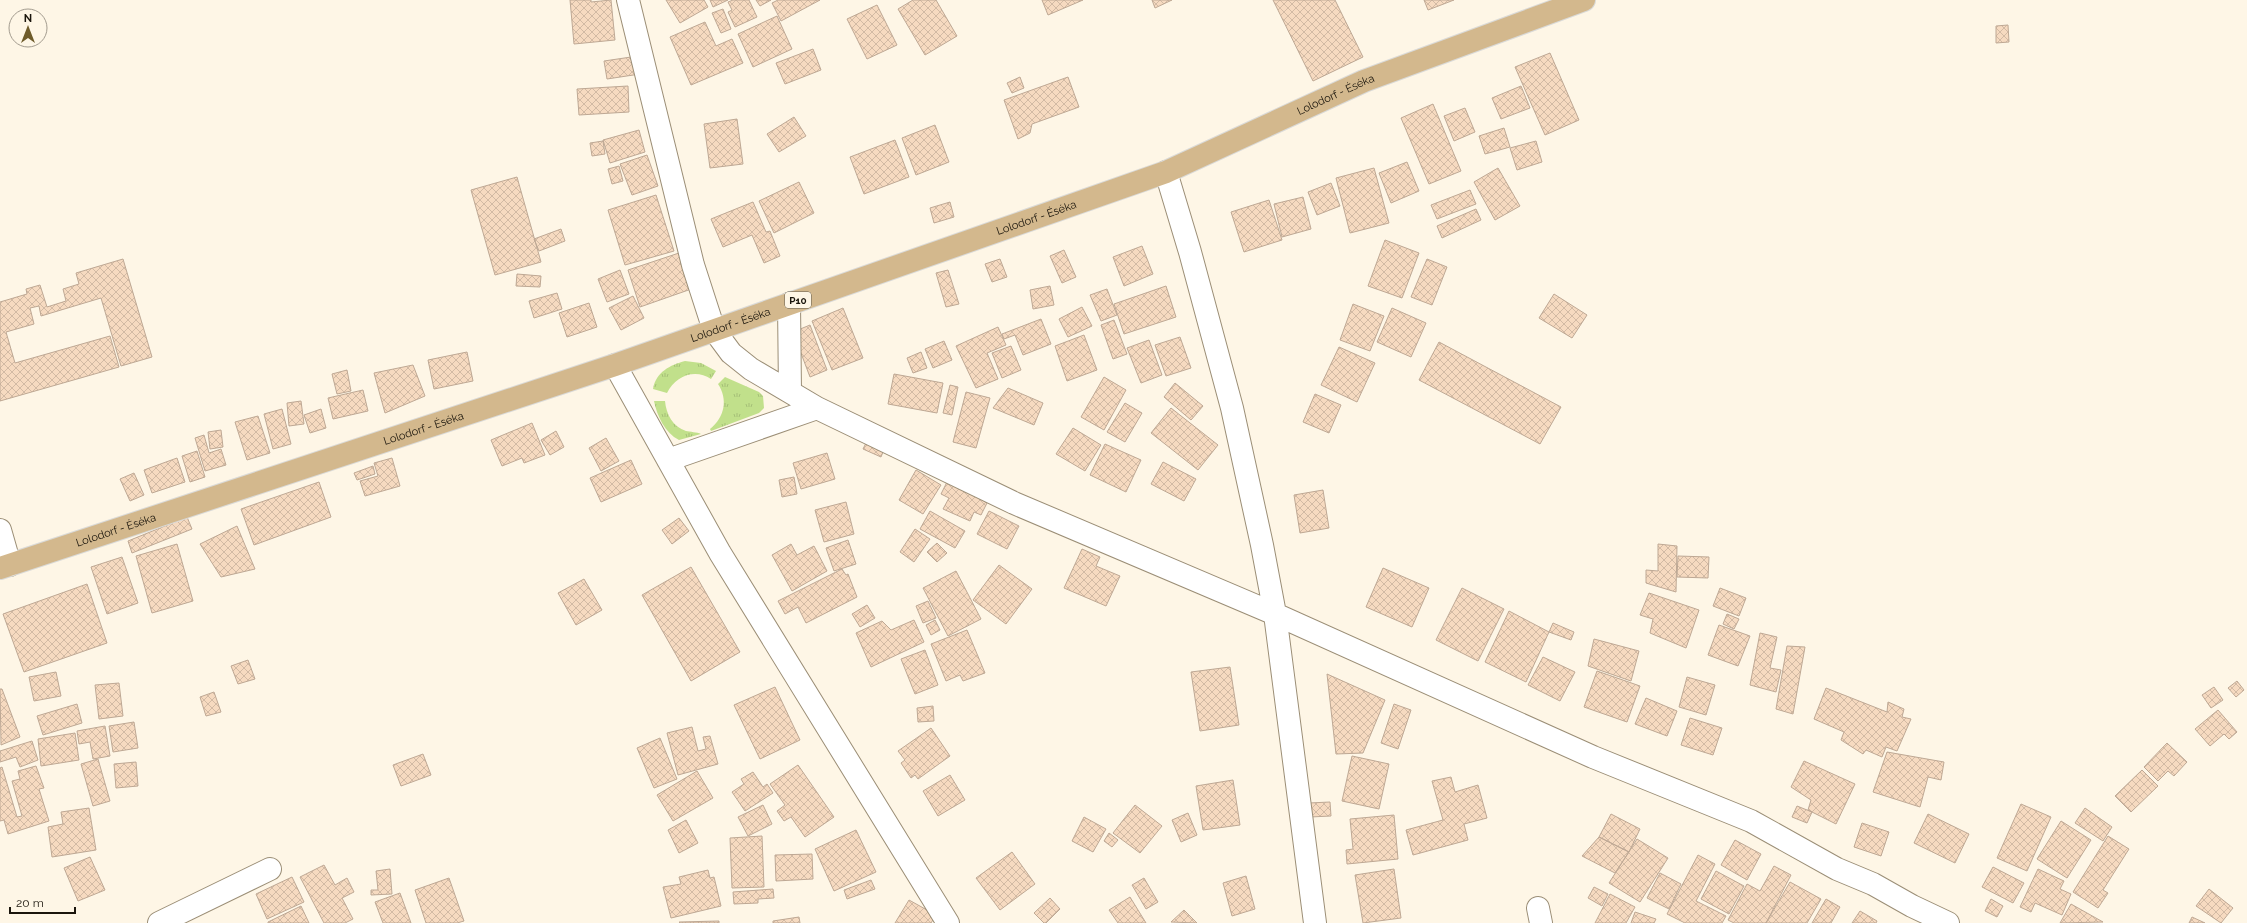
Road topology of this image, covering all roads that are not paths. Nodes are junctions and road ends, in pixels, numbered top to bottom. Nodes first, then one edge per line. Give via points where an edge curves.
1 (628, 0) edge
2 (1584, 0) edge
3 (1166, 172) junction
4 (789, 304) junction
5 (714, 330) junction
6 (615, 365) junction
7 (790, 392) junction
8 (816, 408) junction
9 (668, 460) junction
10 (0, 530) edge
11 (5, 567) edge
12 (1275, 614) junction
13 (270, 869) dead end
14 (159, 923) edge
15 (948, 923) edge
16 (1315, 923) edge
17 (1948, 923) edge

1 - 5 street via 693,265
2 - 3 main road, Lolodorf - Éséka / P10 via 1364,81
3 - 4 main road, Lolodorf - Éséka / P10
3 - 12 street via 1232,408
4 - 5 main road, Lolodorf - Éséka / P10
4 - 7 street
5 - 6 main road, Lolodorf - Éséka / P10
5 - 7 street via 731,353 750,369
6 - 9 street
6 - 11 main road, Lolodorf - Éséka / P10
7 - 8 street
8 - 9 street
8 - 12 street via 1014,503
9 - 15 street via 720,553
10 - 11 street
12 - 16 street
12 - 17 street via 1593,757 1751,821 1837,869 1873,884
13 - 14 street

